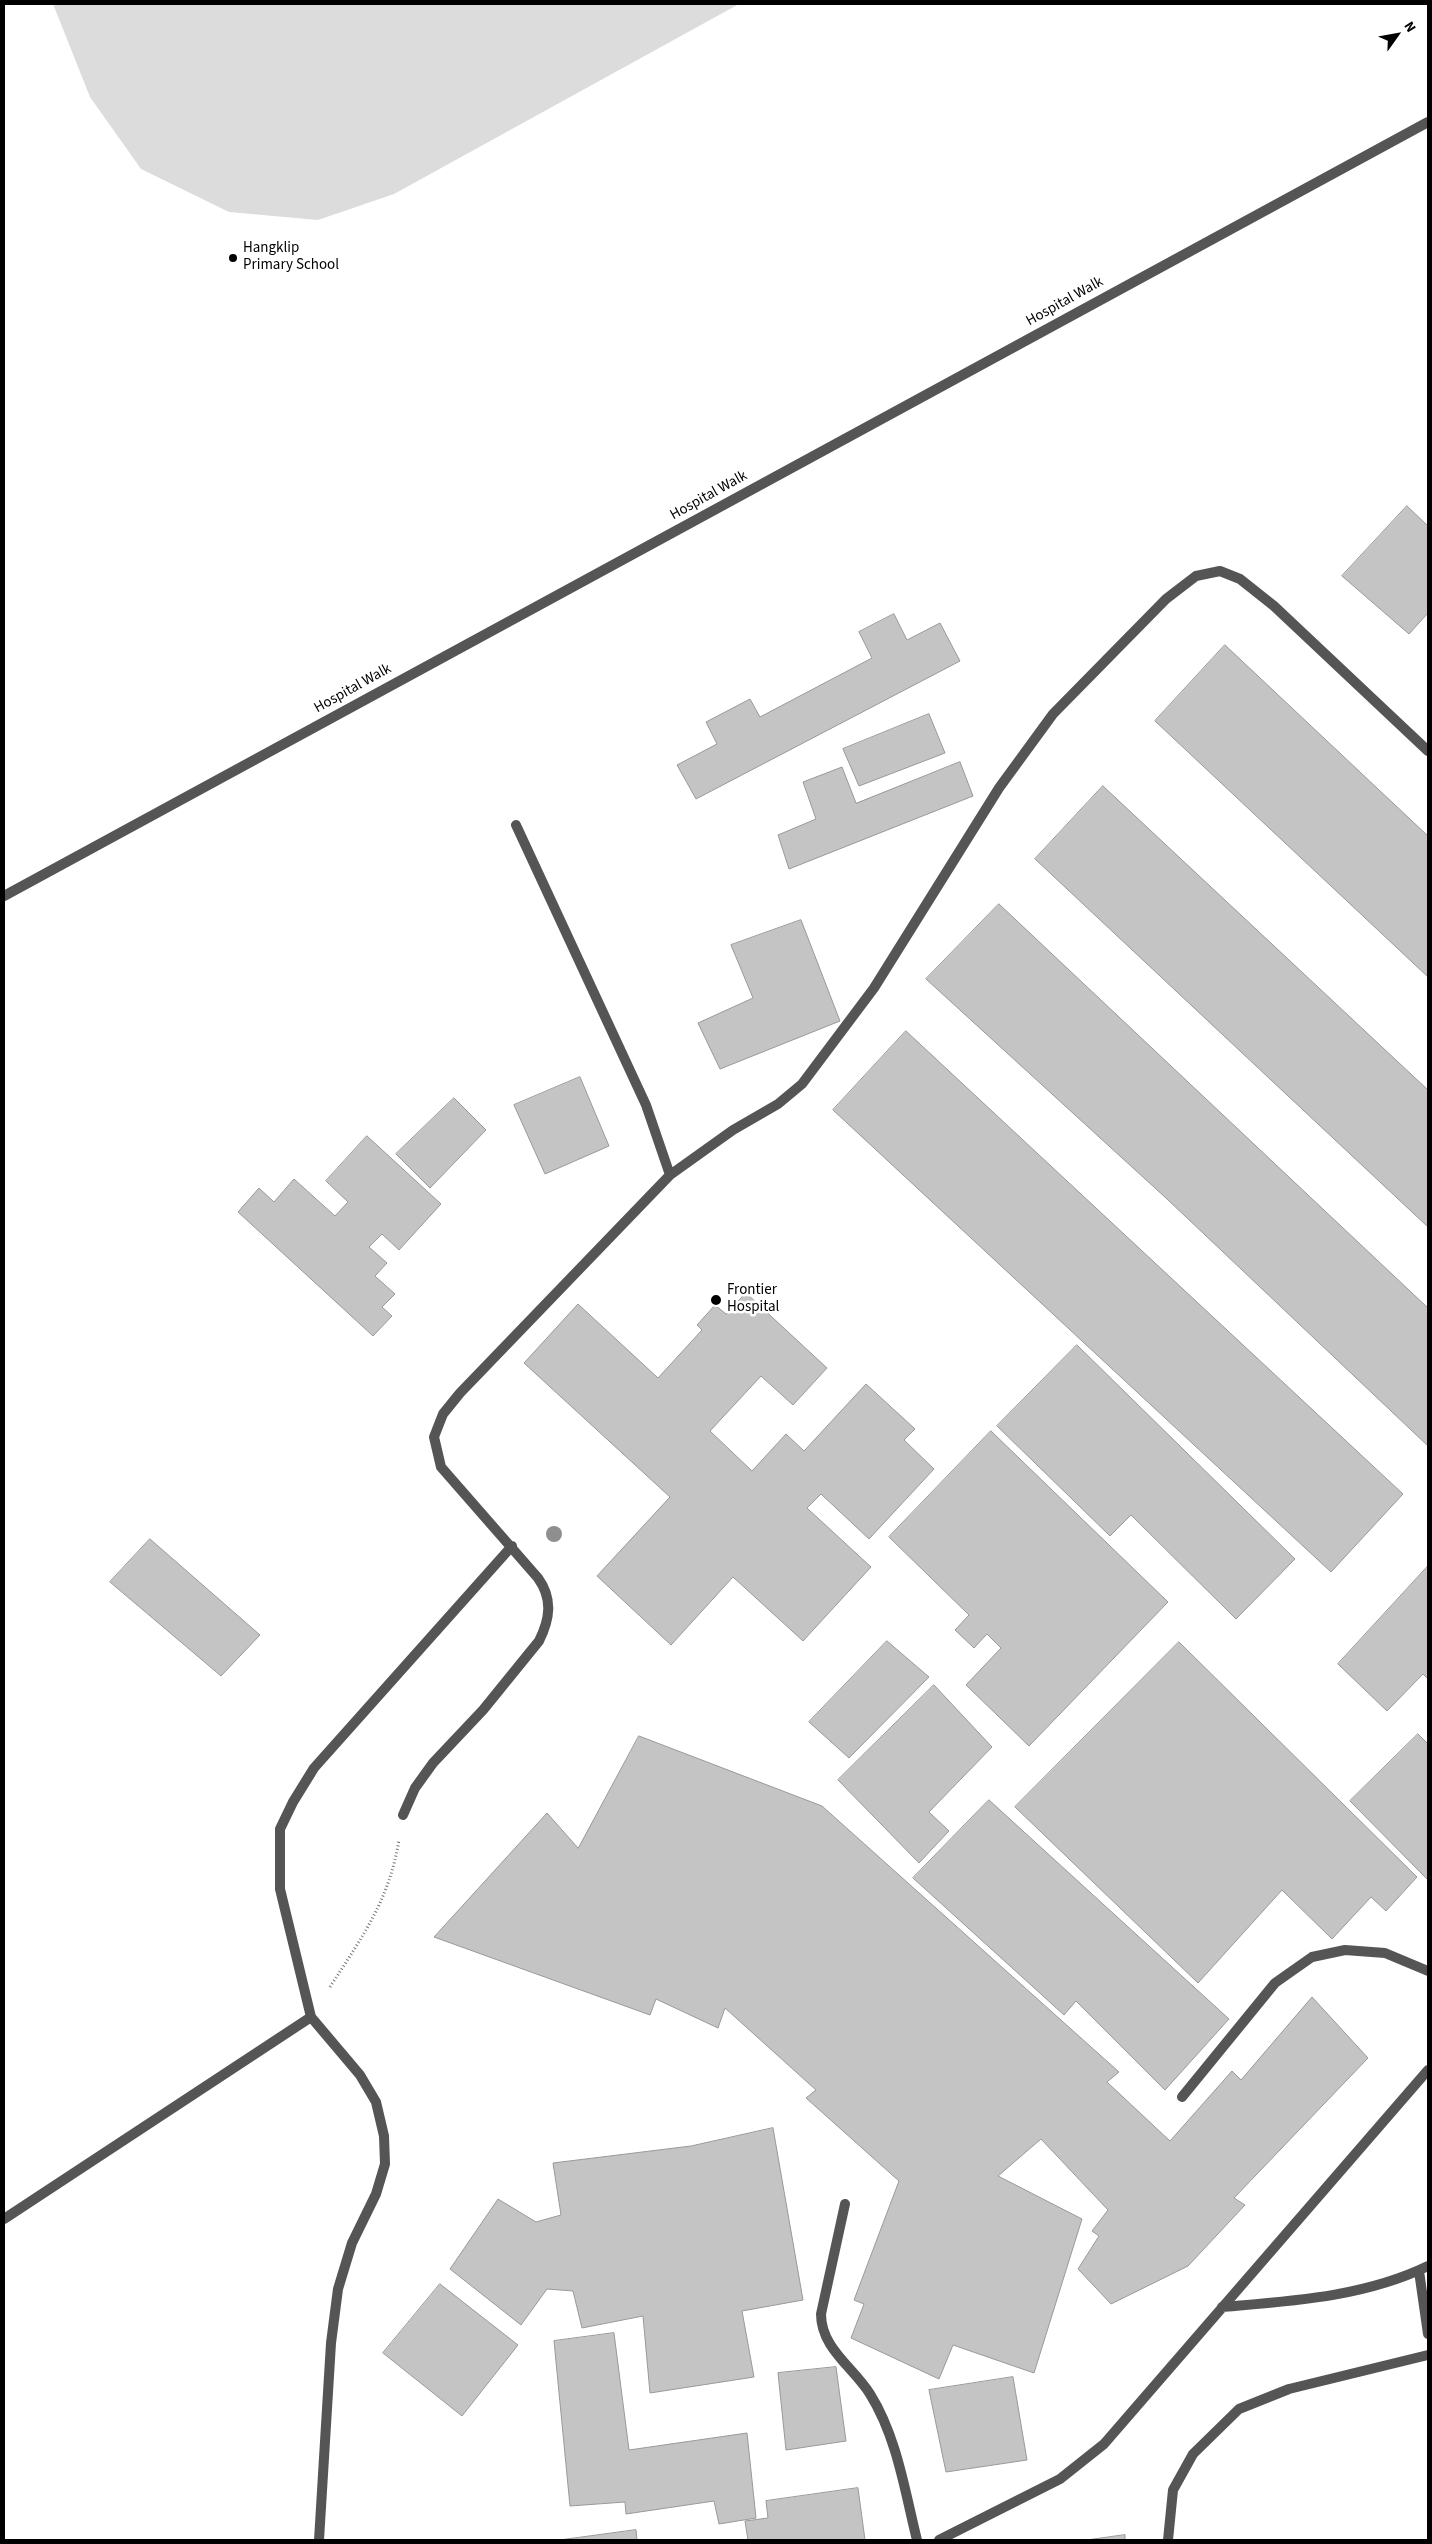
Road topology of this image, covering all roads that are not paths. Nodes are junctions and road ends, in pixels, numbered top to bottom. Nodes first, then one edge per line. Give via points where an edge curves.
1 (1428, 122) edge
2 (1428, 752) edge
3 (516, 826) dead end
4 (4, 896) edge
5 (670, 1175) junction
6 (512, 1546) junction
7 (403, 1815) road end
8 (1428, 1971) edge
9 (312, 2017) junction
10 (1428, 2070) edge
11 (1182, 2097) dead end
12 (845, 2204) dead end
13 (4, 2220) edge
14 (1424, 2269) edge
15 (1222, 2307) junction
16 (1428, 2334) edge
17 (1428, 2355) edge
18 (319, 2540) edge
19 (917, 2540) edge
20 (939, 2540) edge
21 (1168, 2540) edge

1 - 4 street, Hospital Walk
2 - 5 street via 1274,606 1240,579 1220,571 1196,576 1166,598 1053,714 999,788 874,988 802,1084 778,1104 733,1130
3 - 5 street via 646,1106
5 - 6 street via 460,1392 443,1414 434,1437 441,1467
6 - 7 street via 549,1596 545,1628 539,1641 483,1710 432,1763 415,1788
6 - 9 street via 314,1768 280,1829 280,1889
8 - 11 street via 1385,1953 1345,1950 1312,1957 1275,1983
9 - 13 street
9 - 18 street via 360,2075 376,2102 384,2136 385,2164 376,2194 352,2243 338,2289 331,2344
10 - 15 street
12 - 19 street via 821,2314 821,2328 827,2342 871,2395 885,2425 898,2460
14 - 15 street via 1329,2297
14 - 16 street
15 - 20 street via 1104,2444 1086,2460 1034,2494
17 - 21 street via 1288,2389 1239,2409 1193,2454 1172,2490

